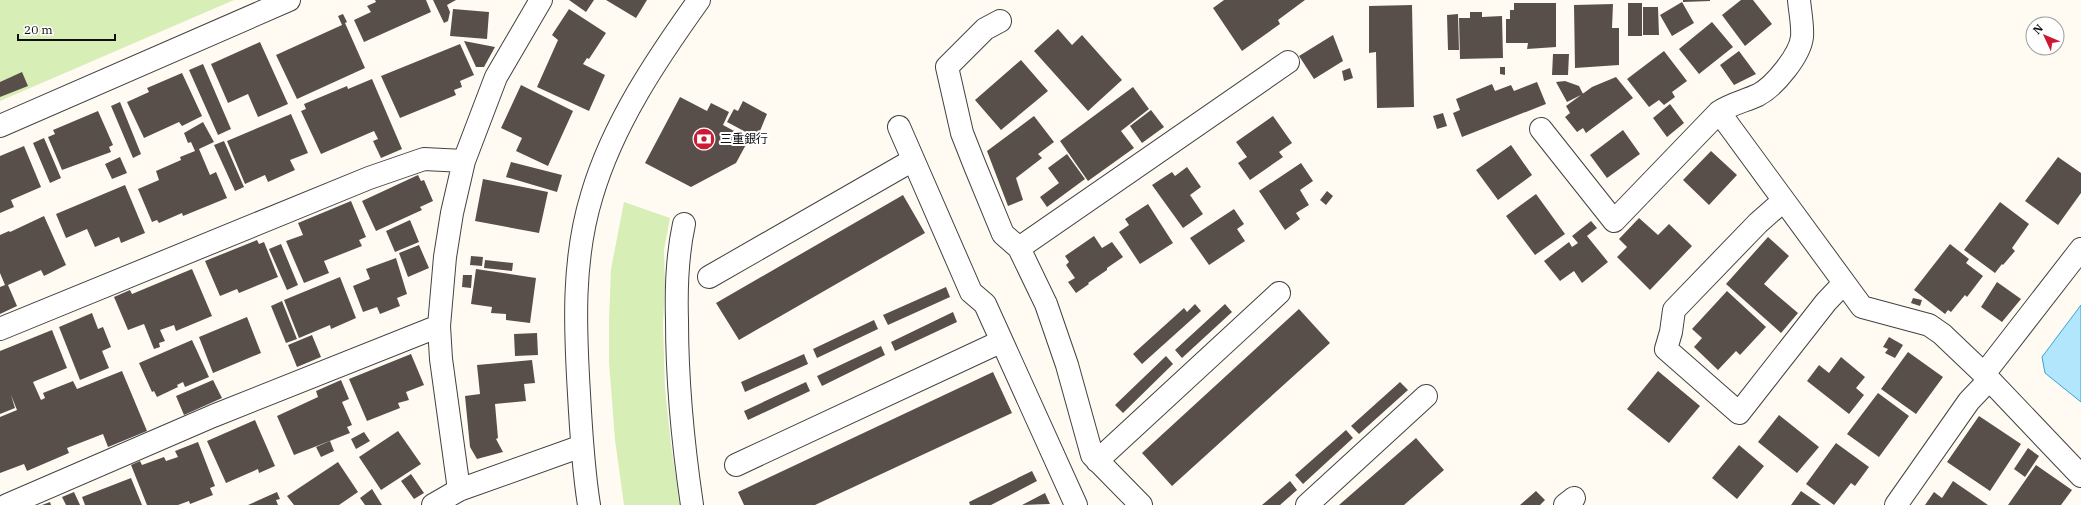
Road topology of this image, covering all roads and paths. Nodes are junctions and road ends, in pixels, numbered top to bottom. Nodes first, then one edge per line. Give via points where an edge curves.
1 (289, 0) edge
2 (541, 0) edge
3 (699, 0) edge
4 (1799, 0) edge
5 (1000, 21) dead end
6 (1288, 62) dead end
7 (1719, 112) junction
8 (0, 126) edge
9 (899, 127) dead end
10 (1541, 129) dead end
11 (913, 160) junction
12 (464, 161) junction
13 (1783, 201) junction
14 (684, 224) dead end
15 (1019, 248) junction
16 (2081, 249) edge
17 (709, 277) dead end
18 (1844, 283) junction
19 (1279, 293) dead end
20 (439, 326) junction
21 (0, 329) edge
22 (1000, 342) junction
23 (1987, 377) junction
24 (1426, 396) dead end
25 (582, 446) junction
26 (1097, 461) junction
27 (736, 465) dead end
28 (2081, 476) edge
29 (459, 490) junction
30 (7, 505) edge
31 (433, 505) edge
32 (589, 505) edge
33 (692, 505) edge
34 (1076, 505) edge
35 (1140, 505) edge
36 (1307, 505) edge
37 (1896, 505) edge

1 - 8 street
2 - 12 street via 496,77
3 - 25 street via 660,55 628,112 592,194 580,242 575,309
4 - 7 street via 1802,37 1798,51 1789,65 1759,94
5 - 15 street via 985,29 947,67 962,133 975,166 1003,234
6 - 15 street
7 - 10 street via 1614,221
7 - 13 street
9 - 11 street
11 - 17 street
11 - 22 street via 971,292 985,304
12 - 20 street via 445,257
12 - 21 street via 424,159 369,178
13 - 18 street
13 - 18 street via 1758,223 1674,310 1666,349 1739,413 1826,302
14 - 33 street via 678,249 677,344 683,437
15 - 26 street via 1046,304 1067,365 1092,455
16 - 23 street
18 - 23 street via 1862,307 1929,325
19 - 26 street
20 - 29 street via 441,359
20 - 30 street via 227,410
22 - 27 street
22 - 34 street
23 - 28 street
23 - 37 street
24 - 36 street
25 - 29 street
25 - 32 street
26 - 35 street
29 - 31 street

